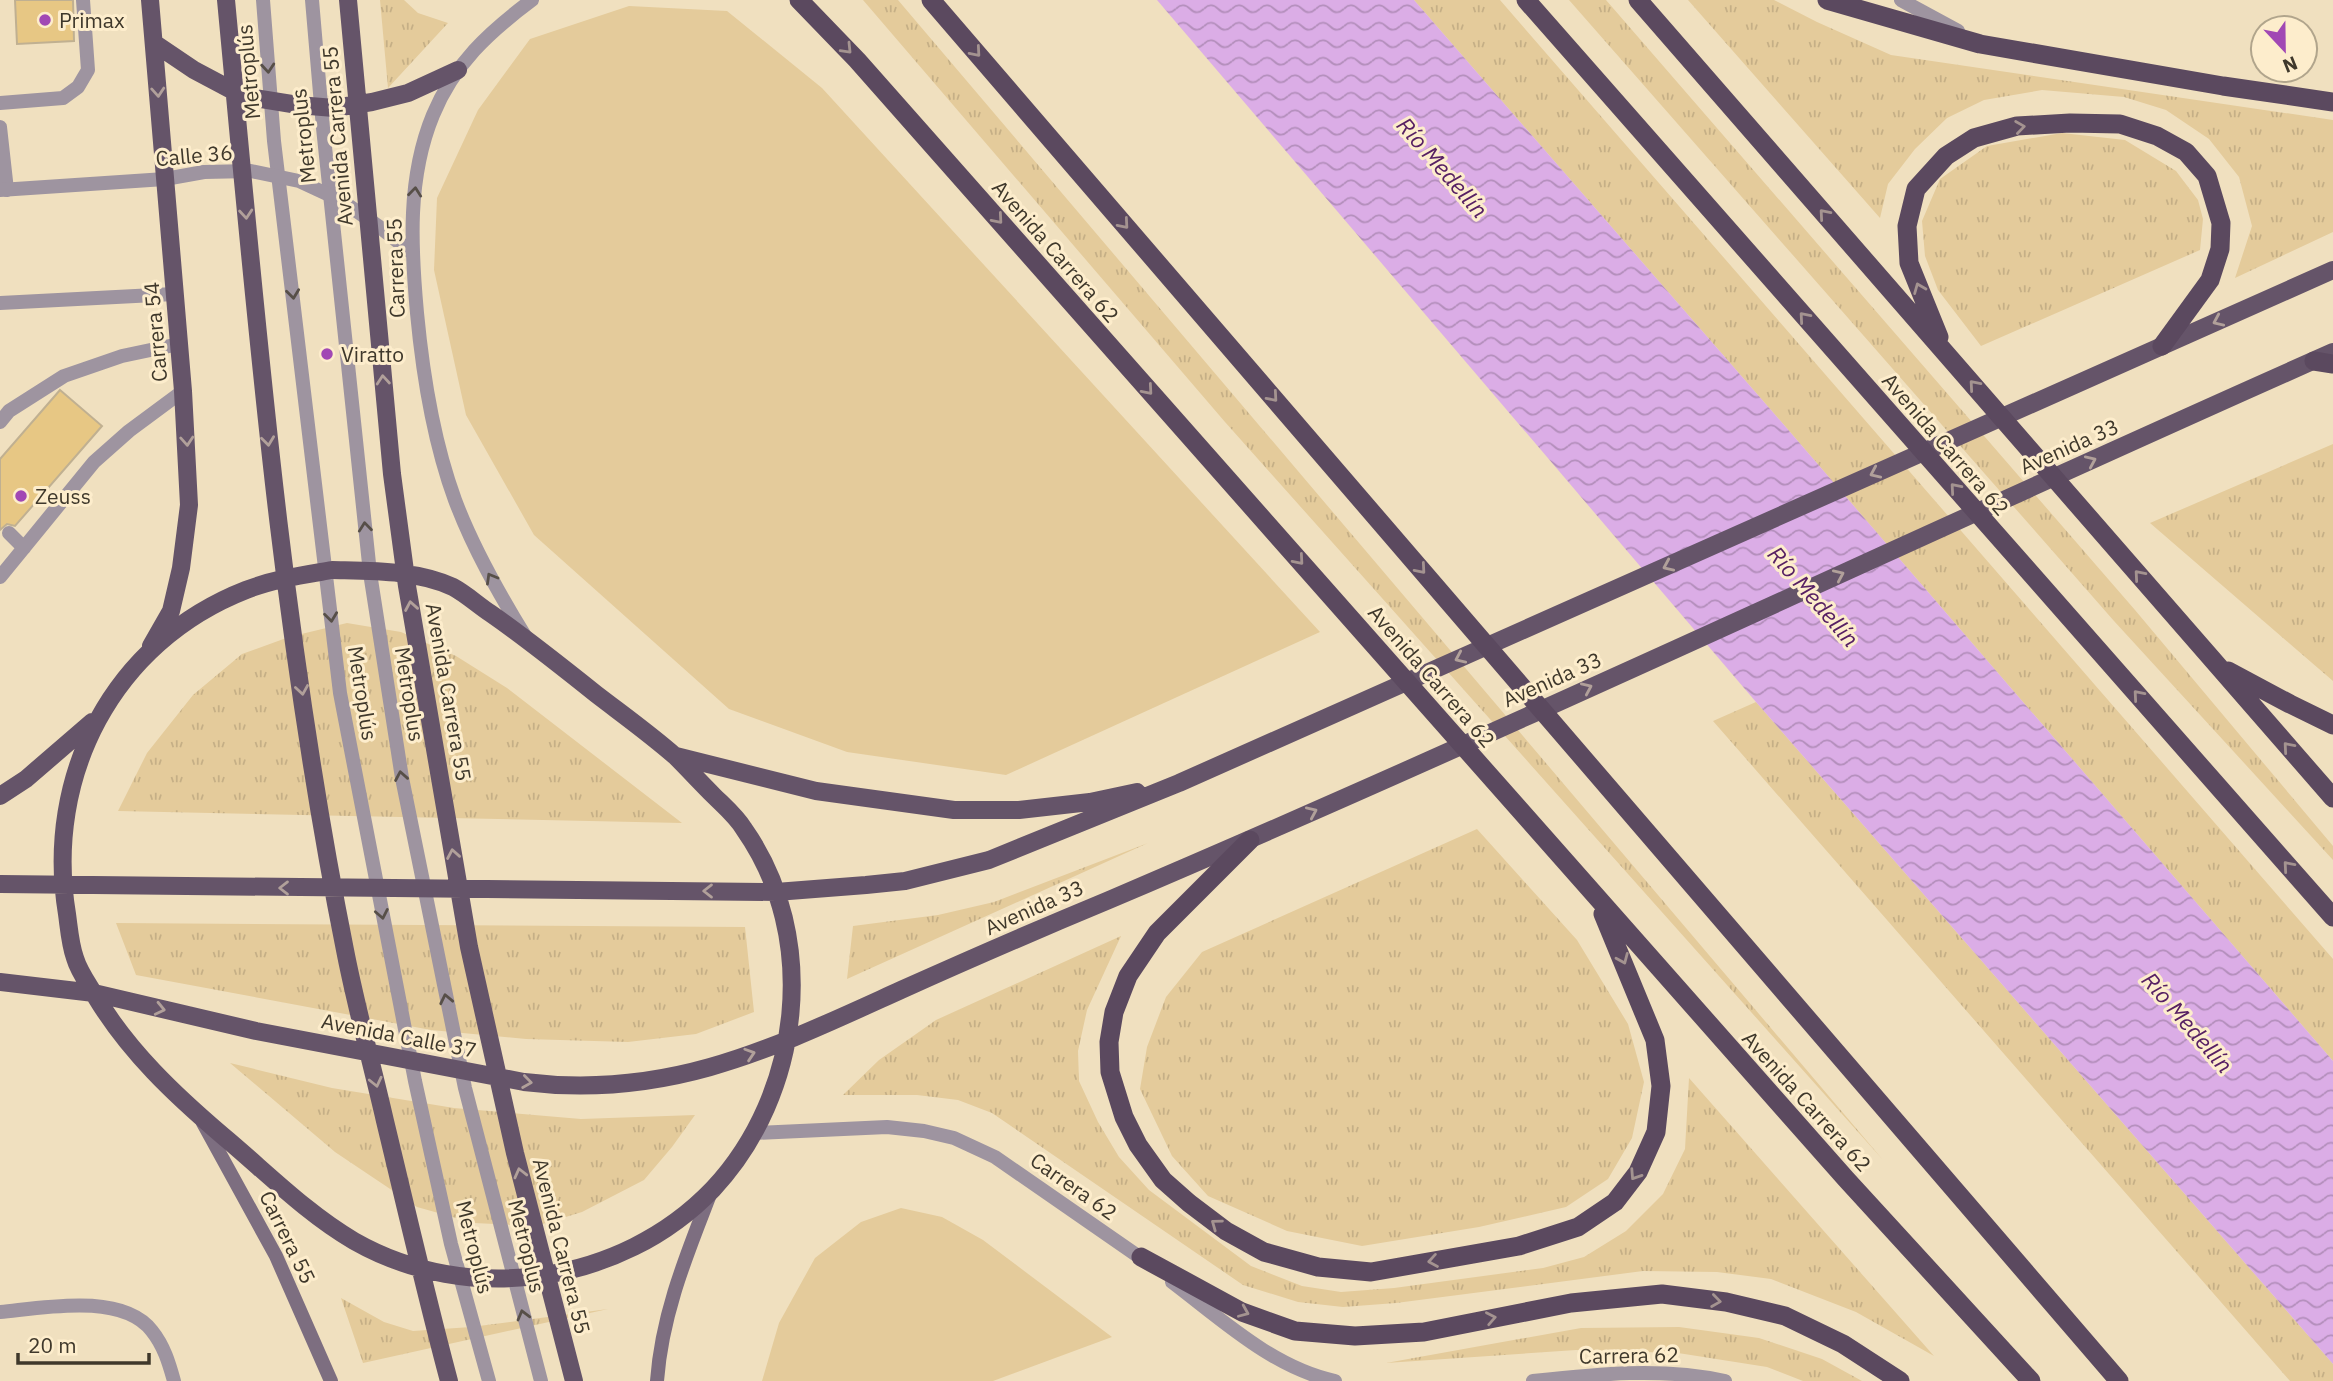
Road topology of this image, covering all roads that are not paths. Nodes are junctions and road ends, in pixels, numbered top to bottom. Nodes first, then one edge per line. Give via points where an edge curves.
1 (83, 0) edge
2 (150, 0) edge
3 (226, 0) edge
4 (263, 0) edge
5 (312, 0) edge
6 (348, 0) edge
7 (531, 0) edge
8 (799, 0) edge
9 (932, 0) edge
10 (1526, 0) edge
11 (1638, 0) edge
12 (1827, 0) edge
13 (1900, 0) edge
14 (154, 43) junction
15 (1980, 44) junction
16 (458, 70) junction
17 (2333, 102) edge
18 (0, 103) edge
19 (0, 127) edge
20 (165, 179) junction
21 (4, 190) edge
22 (412, 253) junction
23 (2333, 270) edge
24 (174, 294) junction
25 (0, 303) edge
26 (179, 344) junction
27 (2162, 346) junction
28 (1944, 351) junction
29 (2333, 352) edge
30 (2323, 362) edge
31 (183, 391) junction
32 (0, 422) edge
33 (9, 533) dead end
34 (24, 548) junction
35 (0, 577) edge
36 (525, 637) junction
37 (147, 653) junction
38 (2216, 664) junction
39 (104, 710) junction
40 (2333, 725) edge
41 (673, 755) junction
42 (1179, 783) junction
43 (0, 796) edge
44 (2333, 799) edge
45 (1250, 840) junction
46 (0, 884) edge
47 (62, 886) junction
48 (776, 892) junction
49 (1596, 897) junction
50 (2333, 917) edge
51 (0, 982) edge
52 (94, 993) junction
53 (788, 1042) junction
54 (199, 1115) junction
55 (754, 1133) junction
56 (712, 1189) junction
57 (1141, 1257) junction
58 (0, 1312) edge
59 (174, 1381) edge
60 (331, 1381) edge
61 (449, 1381) edge
62 (489, 1381) edge
63 (541, 1381) edge
64 (574, 1381) edge
65 (657, 1381) edge
66 (1335, 1381) edge
67 (1533, 1381) edge
68 (1725, 1381) edge
69 (1900, 1381) edge
70 (2031, 1381) edge
71 (2119, 1381) edge

1 - 18 street via 88,70 78,87 63,97
2 - 14 main road, Carrera 54
3 -> 61 main road via 267,435 318,796 345,951
4 -> 62 street, Metroplús via 274,141 340,693 415,1081 451,1244
63 -> 5 street, Metroplus via 465,1088 401,778 370,573
64 -> 6 main road, Avenida Carrera 55 via 515,1153 469,947 407,586 390,460
7 - 16 street, Carrera 55 via 492,30
8 -> 49 highway, Avenida Carrera 62 via 857,60
9 -> 71 highway
50 -> 10 highway, Avenida Carrera 62
28 -> 11 highway
12 - 15 highway
13 - 15 street
14 - 16 main road via 243,96 298,106 334,108 372,102 408,93
14 -> 20 main road, Carrera 54
15 - 17 highway
22 -> 16 street, Carrera 55 via 418,163 433,114
19 - 21 street
20 - 21 street, Calle 36
20 - 22 street, Calle 36 via 251,171 299,181 342,201
20 - 24 main road, Carrera 54
36 -> 22 street, Carrera 55 via 486,571 455,500 437,443 425,383
23 -> 27 main road
24 - 25 street
24 - 26 main road, Carrera 54
26 - 31 main road, Carrera 54
26 - 32 street via 122,356 64,376 9,411
28 -> 27 highway via 1909,263 1907,226 1916,189 1945,156 1974,138 2017,126 2070,123 2120,124 2157,136 2186,152 2207,176 2221,223 2220,249 2210,280
27 -> 42 main road
38 -> 28 highway
29 - 30 main road, Avenida 33
45 -> 30 main road, Avenida 33
31 - 34 street via 94,462
31 -> 37 main road, Carrera 54 via 188,458 186,534 171,611
33 - 34 street
34 - 35 street
36 - 37 main road via 451,586 381,571 332,570 283,578 242,592 191,618
36 - 41 main road
37 - 39 main road
38 - 40 highway
44 -> 38 highway
39 - 43 main road via 67,746
39 - 47 main road via 73,778 62,839
41 - 42 main road via 816,791 988,812 1090,802
41 - 48 main road via 740,822
42 - 48 main road via 989,860 905,881
49 -> 45 highway via 1655,1040 1661,1086 1656,1132 1637,1172 1615,1202 1578,1227 1520,1246 1371,1272 1318,1267 1264,1252 1226,1231 1163,1180 1138,1146 1110,1072 1108,1042 1128,976 1157,933
45 - 53 main road, Avenida 33
46 - 47 main road
48 -> 47 main road
47 - 52 main road via 75,961
48 - 53 main road via 786,926 793,990
49 - 70 highway, Avenida Carrera 62
51 - 52 main road, Avenida Calle 37
52 -> 53 main road, Avenida Calle 37 via 269,1034 564,1087 649,1082
52 - 54 main road via 140,1059
53 - 55 main road via 769,1104
54 - 56 main road via 320,1218 353,1240 395,1261 456,1276 517,1279 589,1266 663,1231
54 - 60 main road, Carrera 55 via 276,1256
55 - 56 main road
55 - 57 street, Carrera 62 via 887,1128 954,1138 995,1157
56 - 65 main road via 670,1303
57 - 66 street, Carrera 62 via 1281,1360
57 -> 69 highway via 1242,1312 1295,1331 1355,1336 1424,1332 1571,1303 1662,1294 1726,1302 1784,1316 1843,1344
58 - 59 street via 74,1305 128,1313 150,1328 163,1347
67 - 68 street, Carrera 62 via 1622,1373

